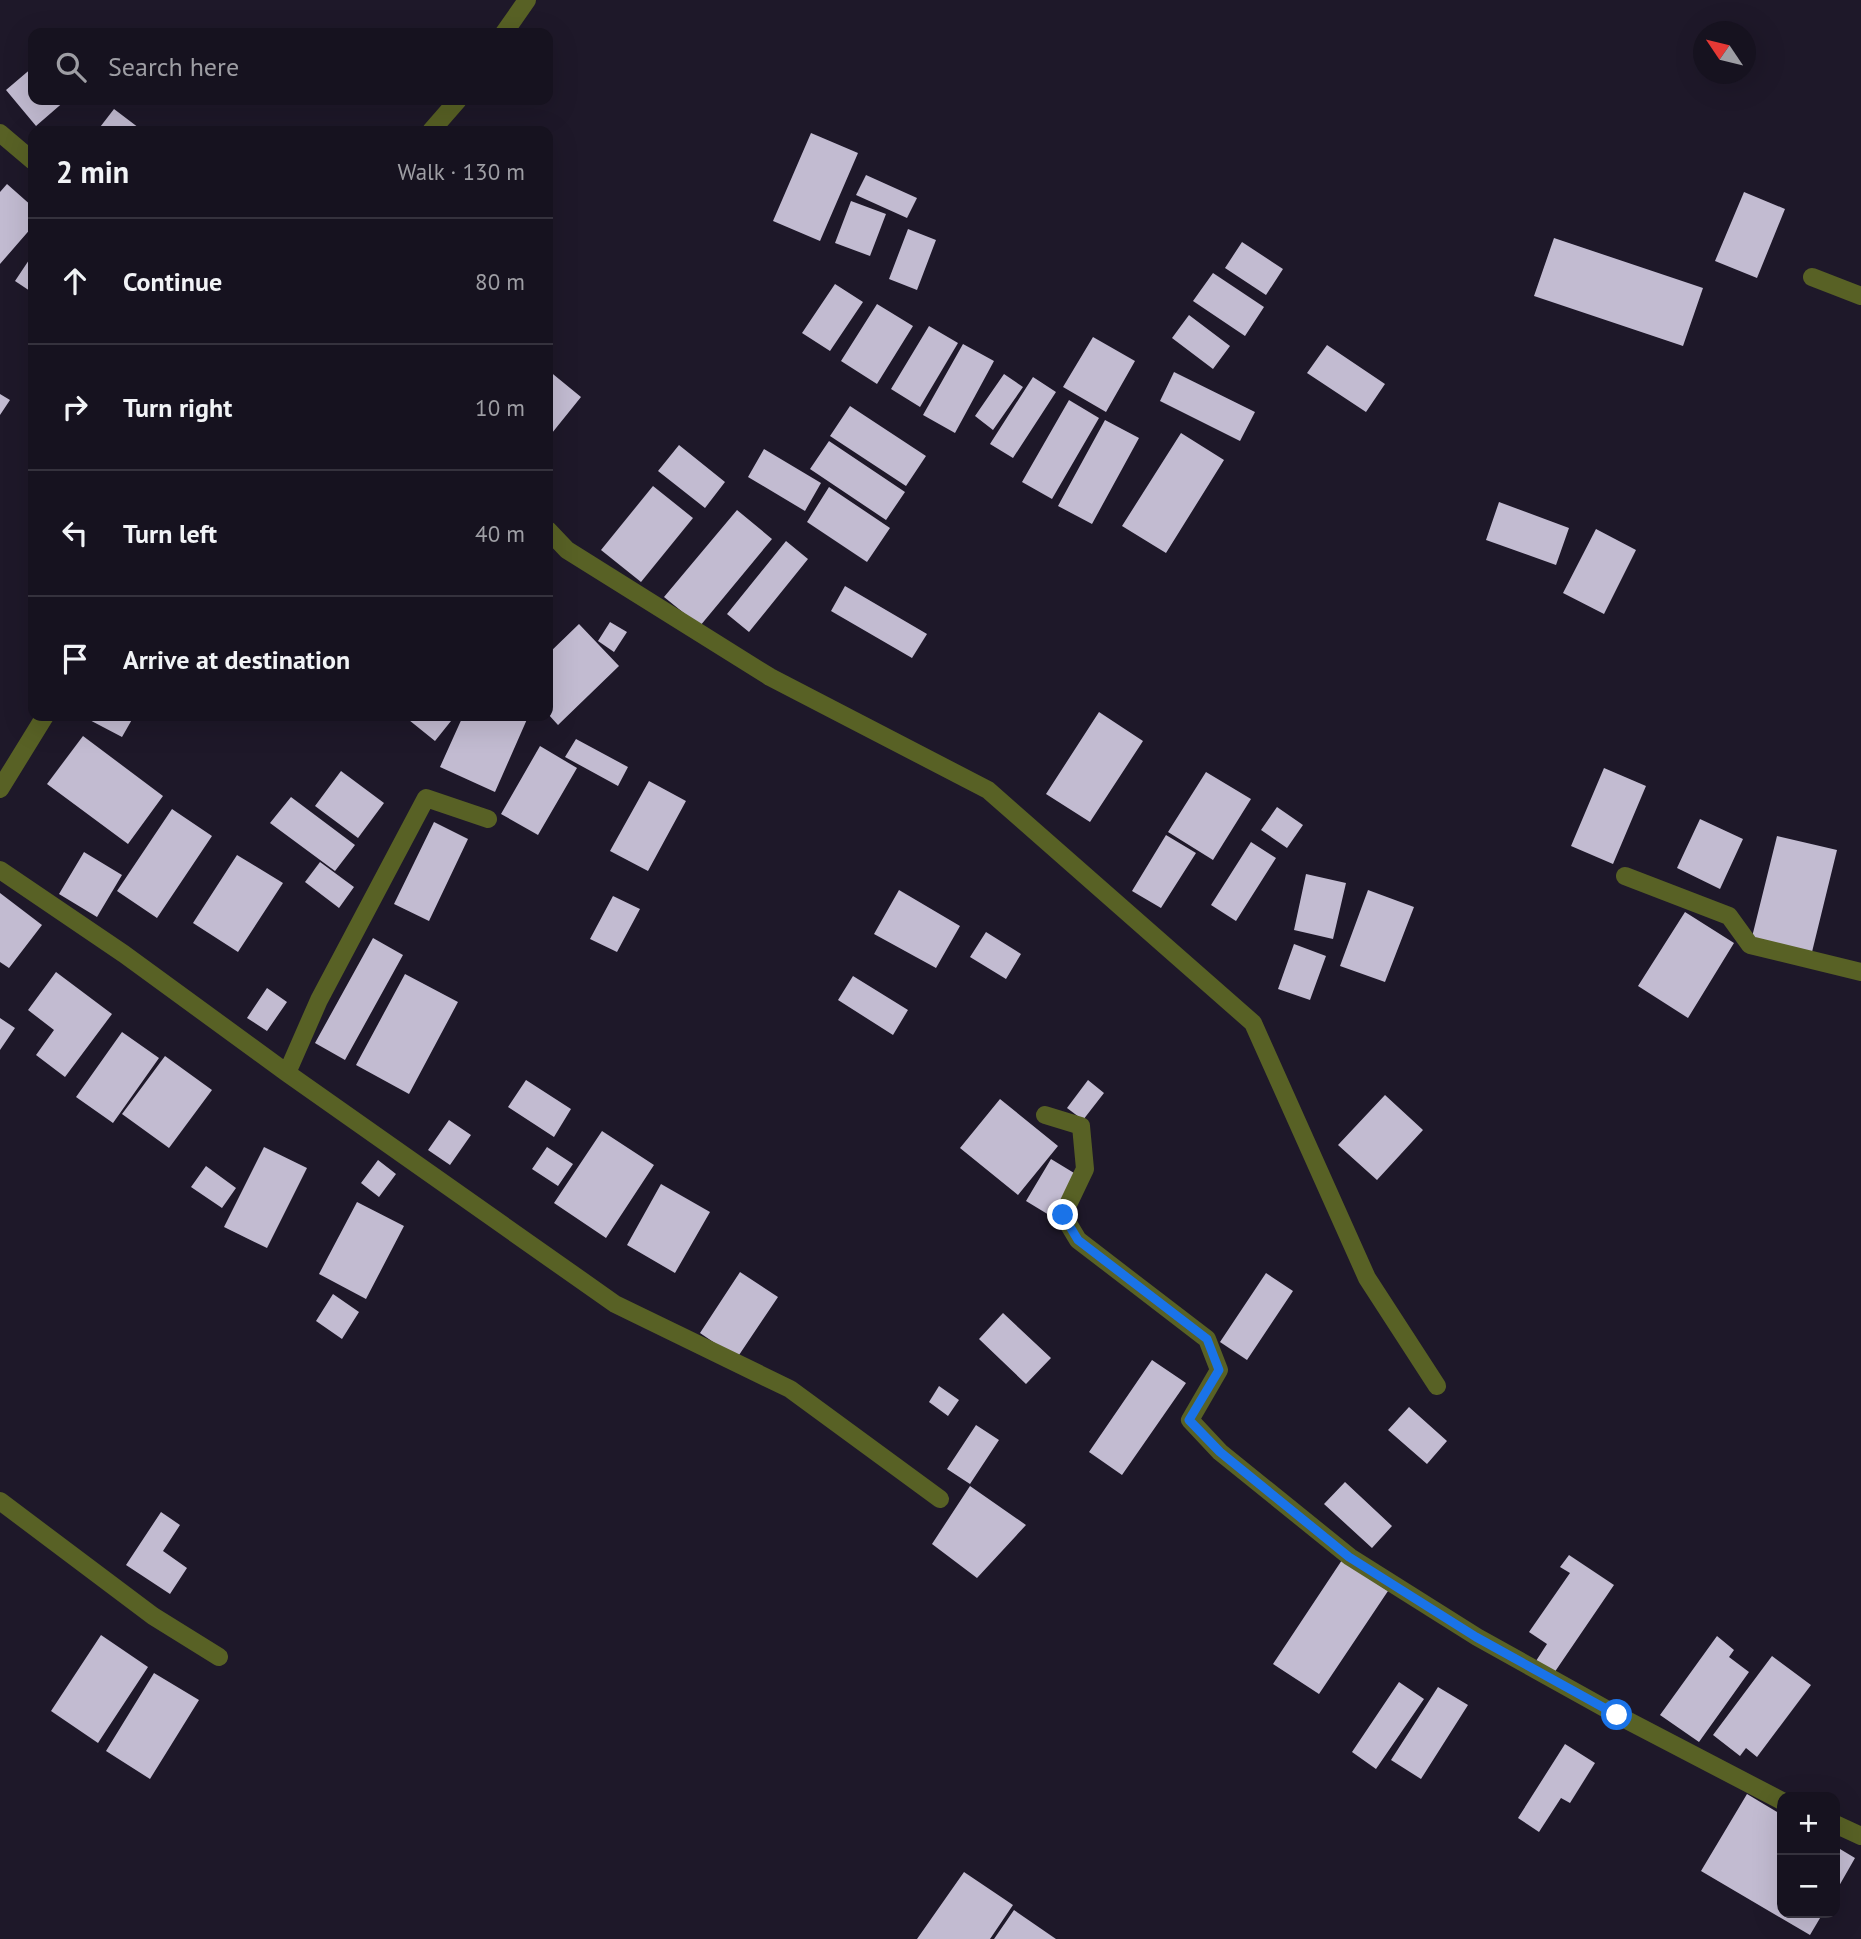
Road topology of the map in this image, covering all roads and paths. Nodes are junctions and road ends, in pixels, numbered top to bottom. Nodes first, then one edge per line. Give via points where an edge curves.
1 (527, 0) edge
2 (507, 28) edge
3 (454, 105) edge
4 (435, 126) edge
5 (0, 133) edge
6 (28, 157) edge
7 (1812, 277) dead end
8 (1861, 296) edge
9 (553, 535) edge
10 (42, 721) edge
11 (0, 789) edge
12 (488, 819) dead end
13 (0, 870) edge
14 (1625, 876) dead end
15 (1861, 972) edge
16 (288, 1073) junction
17 (1045, 1115) dead end
18 (1437, 1386) dead end
19 (940, 1499) dead end
20 (0, 1501) edge
21 (219, 1657) dead end
22 (1777, 1798) edge
23 (1840, 1826) edge
24 (1861, 1836) edge

1 - 2 street
3 - 4 street
5 - 6 street
7 - 8 street
9 - 18 street via 567,550 770,677 988,790 1253,1023 1367,1278
10 - 11 street
12 - 16 street via 426,799 319,1000
13 - 16 street
14 - 15 street via 1729,916 1749,945
16 - 19 street via 615,1304 790,1389
17 - 22 street via 1081,1126 1085,1169 1063,1215 1078,1240 1207,1339 1219,1370 1189,1420 1220,1452 1349,1557 1476,1637
20 - 21 street via 153,1616
23 - 24 street

